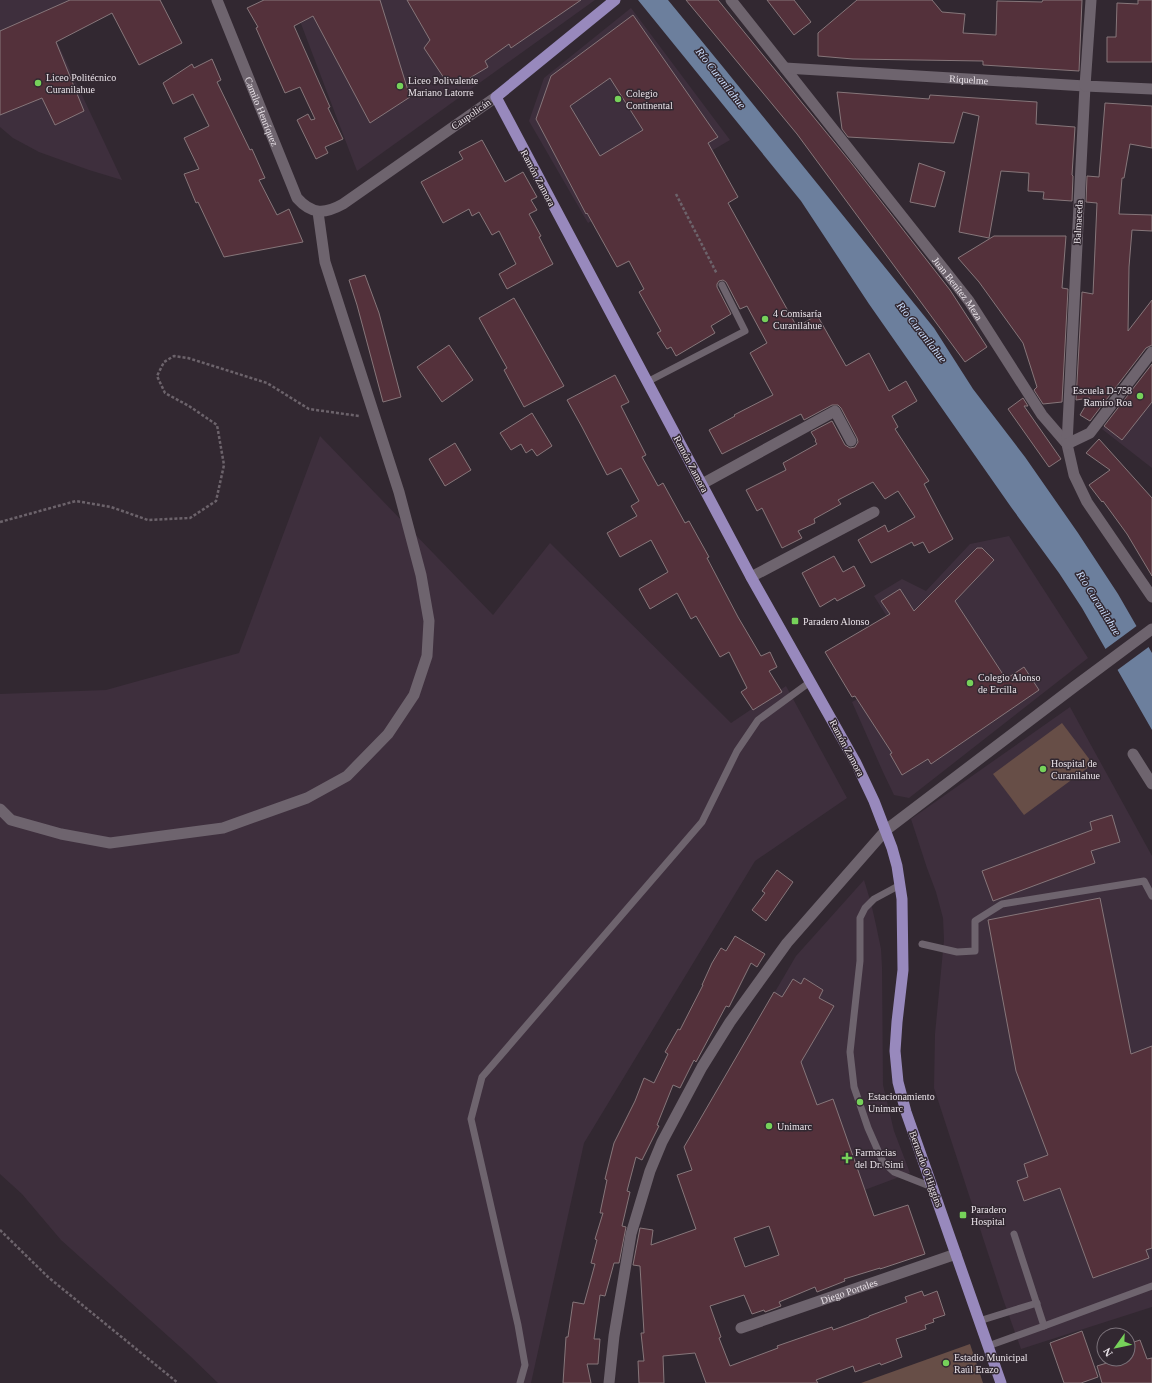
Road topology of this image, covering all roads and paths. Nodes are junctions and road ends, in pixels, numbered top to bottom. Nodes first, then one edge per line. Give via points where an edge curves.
1 (217, 0) edge
2 (615, 0) edge
3 (731, 0) edge
4 (1091, 0) edge
5 (785, 68) junction
6 (1085, 86) junction
7 (1152, 89) edge
8 (496, 97) junction
9 (676, 194) dead end
10 (318, 212) junction
11 (722, 285) joint
12 (1152, 352) edge
13 (647, 382) junction
14 (375, 418) junction
15 (851, 440) dead end
16 (1067, 444) junction
17 (702, 484) junction
18 (874, 512) dead end
19 (0, 522) edge
20 (751, 577) junction
21 (1152, 597) edge
22 (1152, 629) edge
23 (810, 682) junction
24 (1133, 754) dead end
25 (1152, 784) edge
26 (0, 810) edge
27 (886, 830) junction
28 (900, 885) junction
29 (1152, 896) edge
30 (922, 944) dead end
31 (932, 1187) junction
32 (0, 1230) edge
33 (1014, 1234) dead end
34 (956, 1254) junction
35 (1152, 1286) edge
36 (1037, 1303) junction
37 (979, 1321) junction
38 (1044, 1326) junction
39 (741, 1328) dead end
40 (988, 1346) junction
41 (178, 1383) edge
42 (520, 1383) edge
43 (609, 1383) edge
44 (1001, 1383) edge

1 - 10 street, Camilo Henríquez via 297,198 303,205
2 - 8 main road, Caupolicán
3 - 5 street, Juan Benítez Meza
4 - 6 street, Balmaceda
5 - 6 street, Riquelme
5 - 16 street, Juan Benítez Meza via 969,301 1042,415
6 - 7 street, Riquelme
6 - 16 street, Balmaceda
8 - 10 street, Caupolicán via 343,204 326,212
8 - 13 main road, Ramón Zamora
9 - 11 path
10 - 14 street via 325,262
11 - 13 lane via 745,331
12 - 16 street via 1090,433
13 - 17 main road, Ramón Zamora
14 - 19 path via 309,409 267,383 174,356 164,362 158,376 165,393 217,425 224,465 216,501 190,518 148,520 111,507 76,501
14 - 26 street via 399,492 421,575 429,621 427,656 414,695 388,734 347,776 307,798 223,828 110,843 61,834 11,820
15 - 17 street via 835,411
16 - 21 street, Juan Benítez Meza via 1074,475 1087,502
17 - 20 main road, Ramón Zamora
18 - 20 street
20 - 23 main road, Ramón Zamora
22 - 27 street
23 - 27 main road, Ramón Zamora via 856,763
23 - 42 lane via 758,720 737,751 702,822 482,1078 471,1119 518,1325 525,1366
24 - 25 street
27 - 28 main road, Bernardo O'Higgins
27 - 43 street via 787,943 730,1022 702,1067 662,1142 650,1170 631,1234
28 - 31 main road, Bernardo O'Higgins via 903,970 895,1036 896,1067 903,1105
28 - 31 lane via 874,899 860,918 860,961 850,1052 854,1087 883,1162 894,1172
29 - 30 lane via 1144,881 1002,904 975,921 975,951 957,952
31 - 34 main road, Bernardo O'Higgins
32 - 41 path via 48,1277
33 - 36 lane
34 - 37 main road, Bernardo O'Higgins
34 - 39 street, Diego Portales
35 - 38 lane
36 - 37 lane
36 - 38 lane
37 - 40 main road, Bernardo O'Higgins
38 - 40 lane
40 - 44 main road, Bernardo O'Higgins

